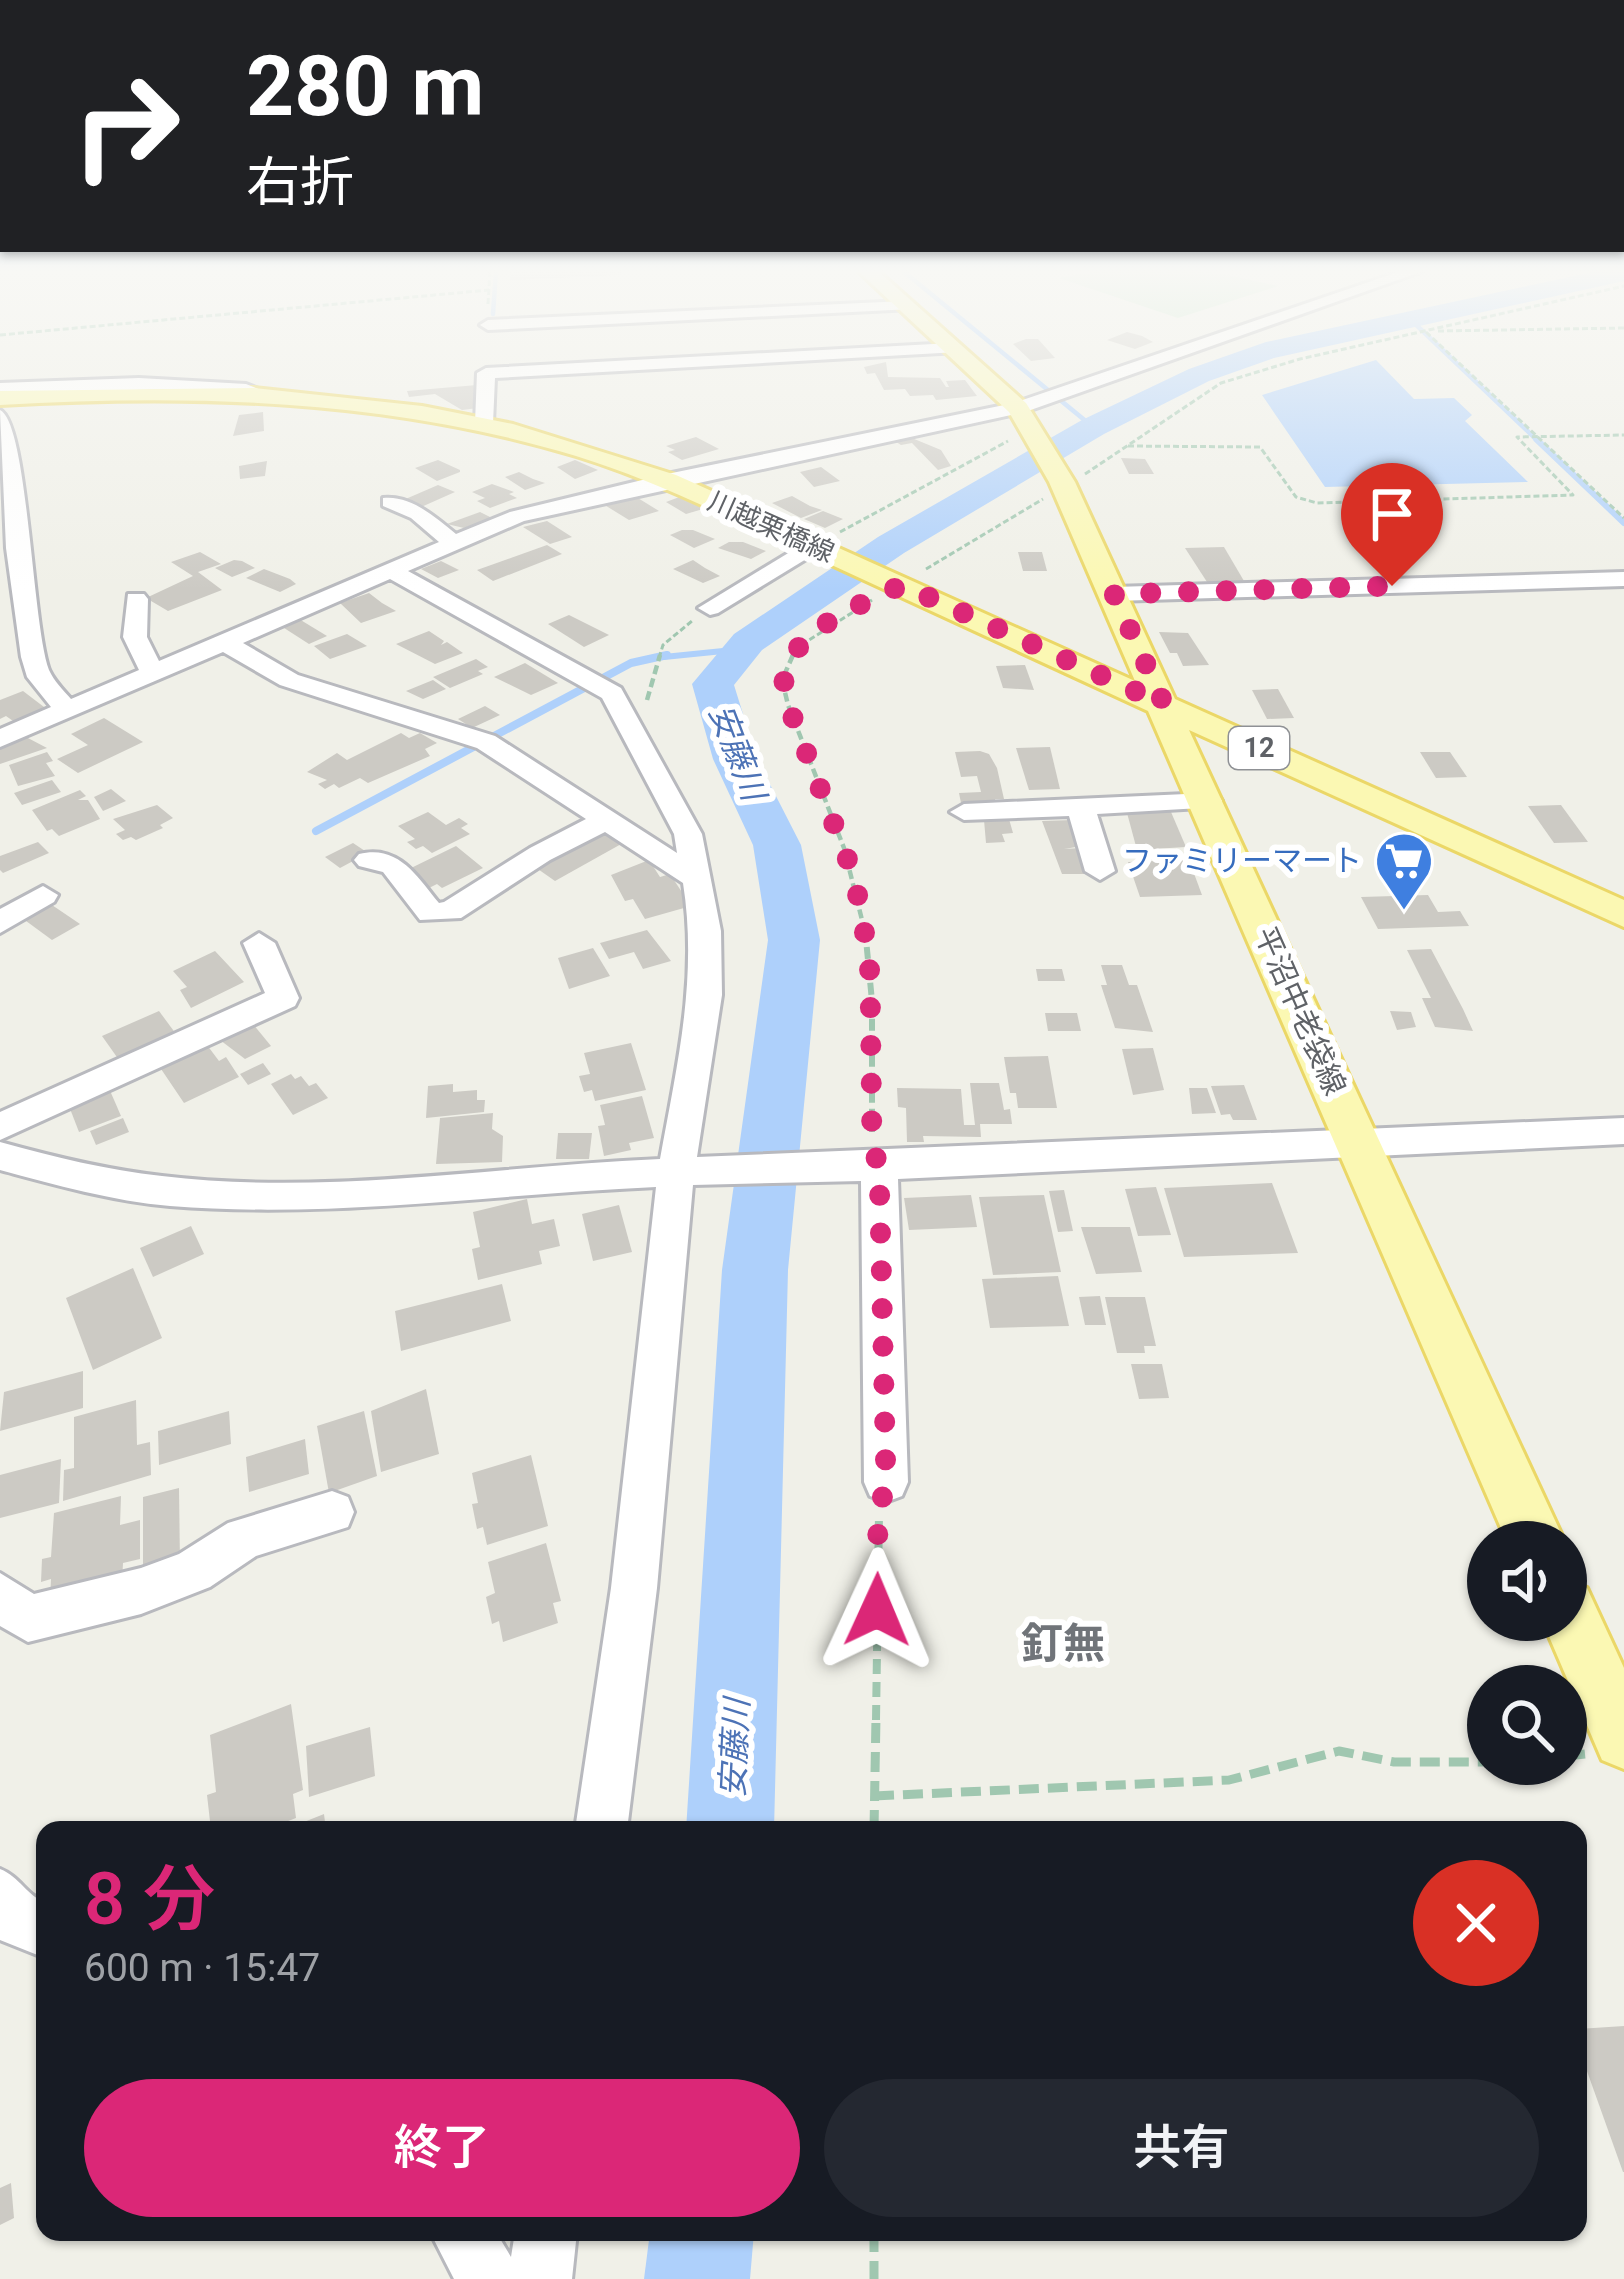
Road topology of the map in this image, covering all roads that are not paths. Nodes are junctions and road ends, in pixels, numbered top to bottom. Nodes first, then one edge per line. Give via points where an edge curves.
1 (486, 377) edge
2 (991, 377) edge
3 (1105, 377) edge
4 (2, 402) edge
5 (1027, 404) junction
6 (484, 423) junction
7 (5, 447) edge
8 (667, 479) junction
9 (390, 502) dead end
10 (452, 542) junction
11 (818, 548) junction
12 (390, 570) junction
13 (1624, 579) edge
14 (1114, 594) junction
15 (136, 599) dead end
16 (710, 608) road end
17 (225, 644) junction
18 (153, 674) junction
19 (1164, 704) junction
20 (68, 710) junction
21 (0, 739) edge
22 (1208, 801) junction
23 (1081, 807) junction
24 (964, 812) dead end
25 (609, 819) junction
26 (369, 860) dead end
27 (1100, 871) dead end
28 (698, 879) junction
29 (43, 895) dead end
30 (1624, 915) edge
31 (0, 923) edge
32 (259, 944) dead end
33 (0, 1126) edge
34 (1624, 1131) edge
35 (1358, 1143) junction
36 (0, 1156) edge
37 (871, 1165) junction
38 (682, 1173) junction
39 (886, 1482) road end
40 (332, 1512) dead end
41 (1528, 1521) edge
42 (0, 1596) edge
43 (1581, 1641) edge
44 (1624, 1738) edge
45 (602, 1821) edge
46 (0, 1896) edge
47 (36, 1927) edge
48 (466, 2241) edge
49 (545, 2241) edge
50 (489, 2279) edge
51 (540, 2279) edge

1 - 6 street
2 - 5 main road, 平沼中老袋線
3 - 5 street
4 - 6 main road, 川越栗橋線 / 12 via 267,396
4 - 7 street
5 - 8 street
5 - 14 main road, 平沼中老袋線
6 - 8 main road, 川越栗橋線 / 12
7 - 20 street via 33,656 39,677
8 - 10 street via 535,511
8 - 11 main road, 川越栗橋線 / 12
9 - 10 street
10 - 12 street
11 - 16 street
11 - 19 main road, 川越栗橋線 / 12
12 - 17 street
12 - 28 street via 612,694 688,834
13 - 14 street
14 - 19 main road, 平沼中老袋線
15 - 18 street via 135,637
17 - 18 street
17 - 25 street via 290,680 486,742
18 - 20 street
19 - 22 main road, 平沼中老袋線
19 - 30 main road, 川越栗橋線 / 12
20 - 21 street
22 - 23 street
22 - 35 main road, 平沼中老袋線
23 - 24 street
23 - 27 street
25 - 26 street via 450,911 431,913 393,865
25 - 28 street
28 - 38 street via 706,995
29 - 31 street
32 - 33 street via 283,998
34 - 35 street
35 - 37 street
35 - 41 main road, 平沼中老袋線
36 - 38 street via 213,1196
37 - 38 street
37 - 39 street
38 - 45 street
40 - 42 street via 244,1538 194,1571 72,1612 28,1619
43 - 44 main road
46 - 47 street via 16,1919
48 - 50 street
49 - 51 street

